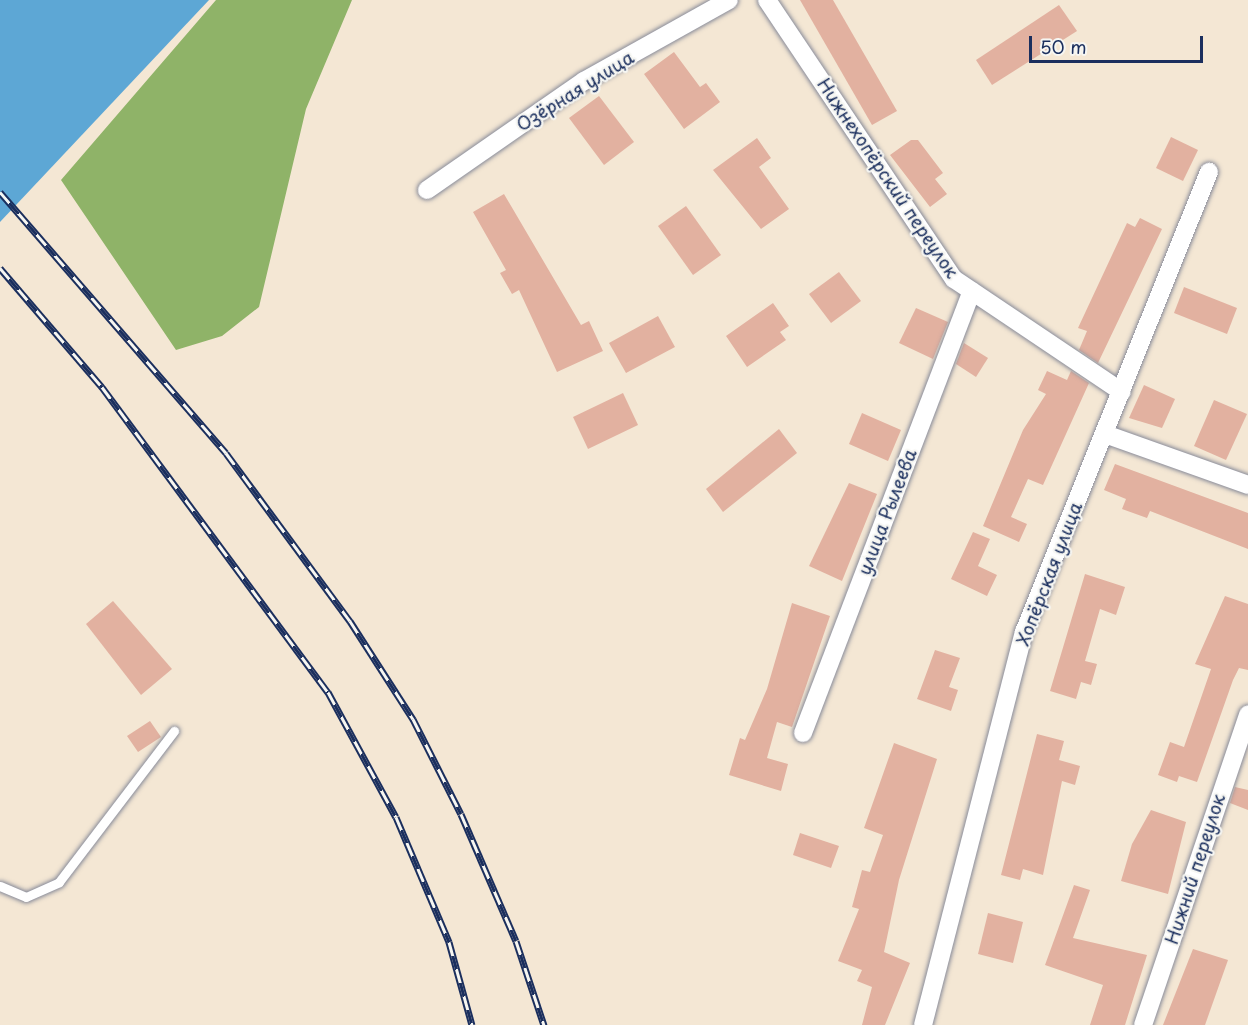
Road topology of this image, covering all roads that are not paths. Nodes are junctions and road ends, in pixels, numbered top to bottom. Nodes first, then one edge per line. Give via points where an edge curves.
1 (729, 0) edge
2 (767, 0) edge
3 (1209, 172) dead end
4 (427, 190) dead end
5 (972, 291) junction
6 (1122, 392) junction
7 (1105, 434) junction
8 (1248, 485) edge
9 (1248, 714) edge
10 (174, 731) dead end
11 (803, 733) dead end
12 (0, 886) edge
13 (922, 1025) edge
14 (1143, 1025) edge

1 - 4 street, Озёрная улица via 584,81
2 - 5 street, Нижнехопёрский переулок via 954,279
3 - 6 street, Хопёрская улица
5 - 6 street, Нижнехопёрский переулок
5 - 11 street, улица Рылеева
6 - 7 street, Хопёрская улица
7 - 8 street
7 - 13 street, Хопёрская улица via 1024,632
9 - 14 street, Нижний переулок
10 - 12 lane via 59,882 26,897

